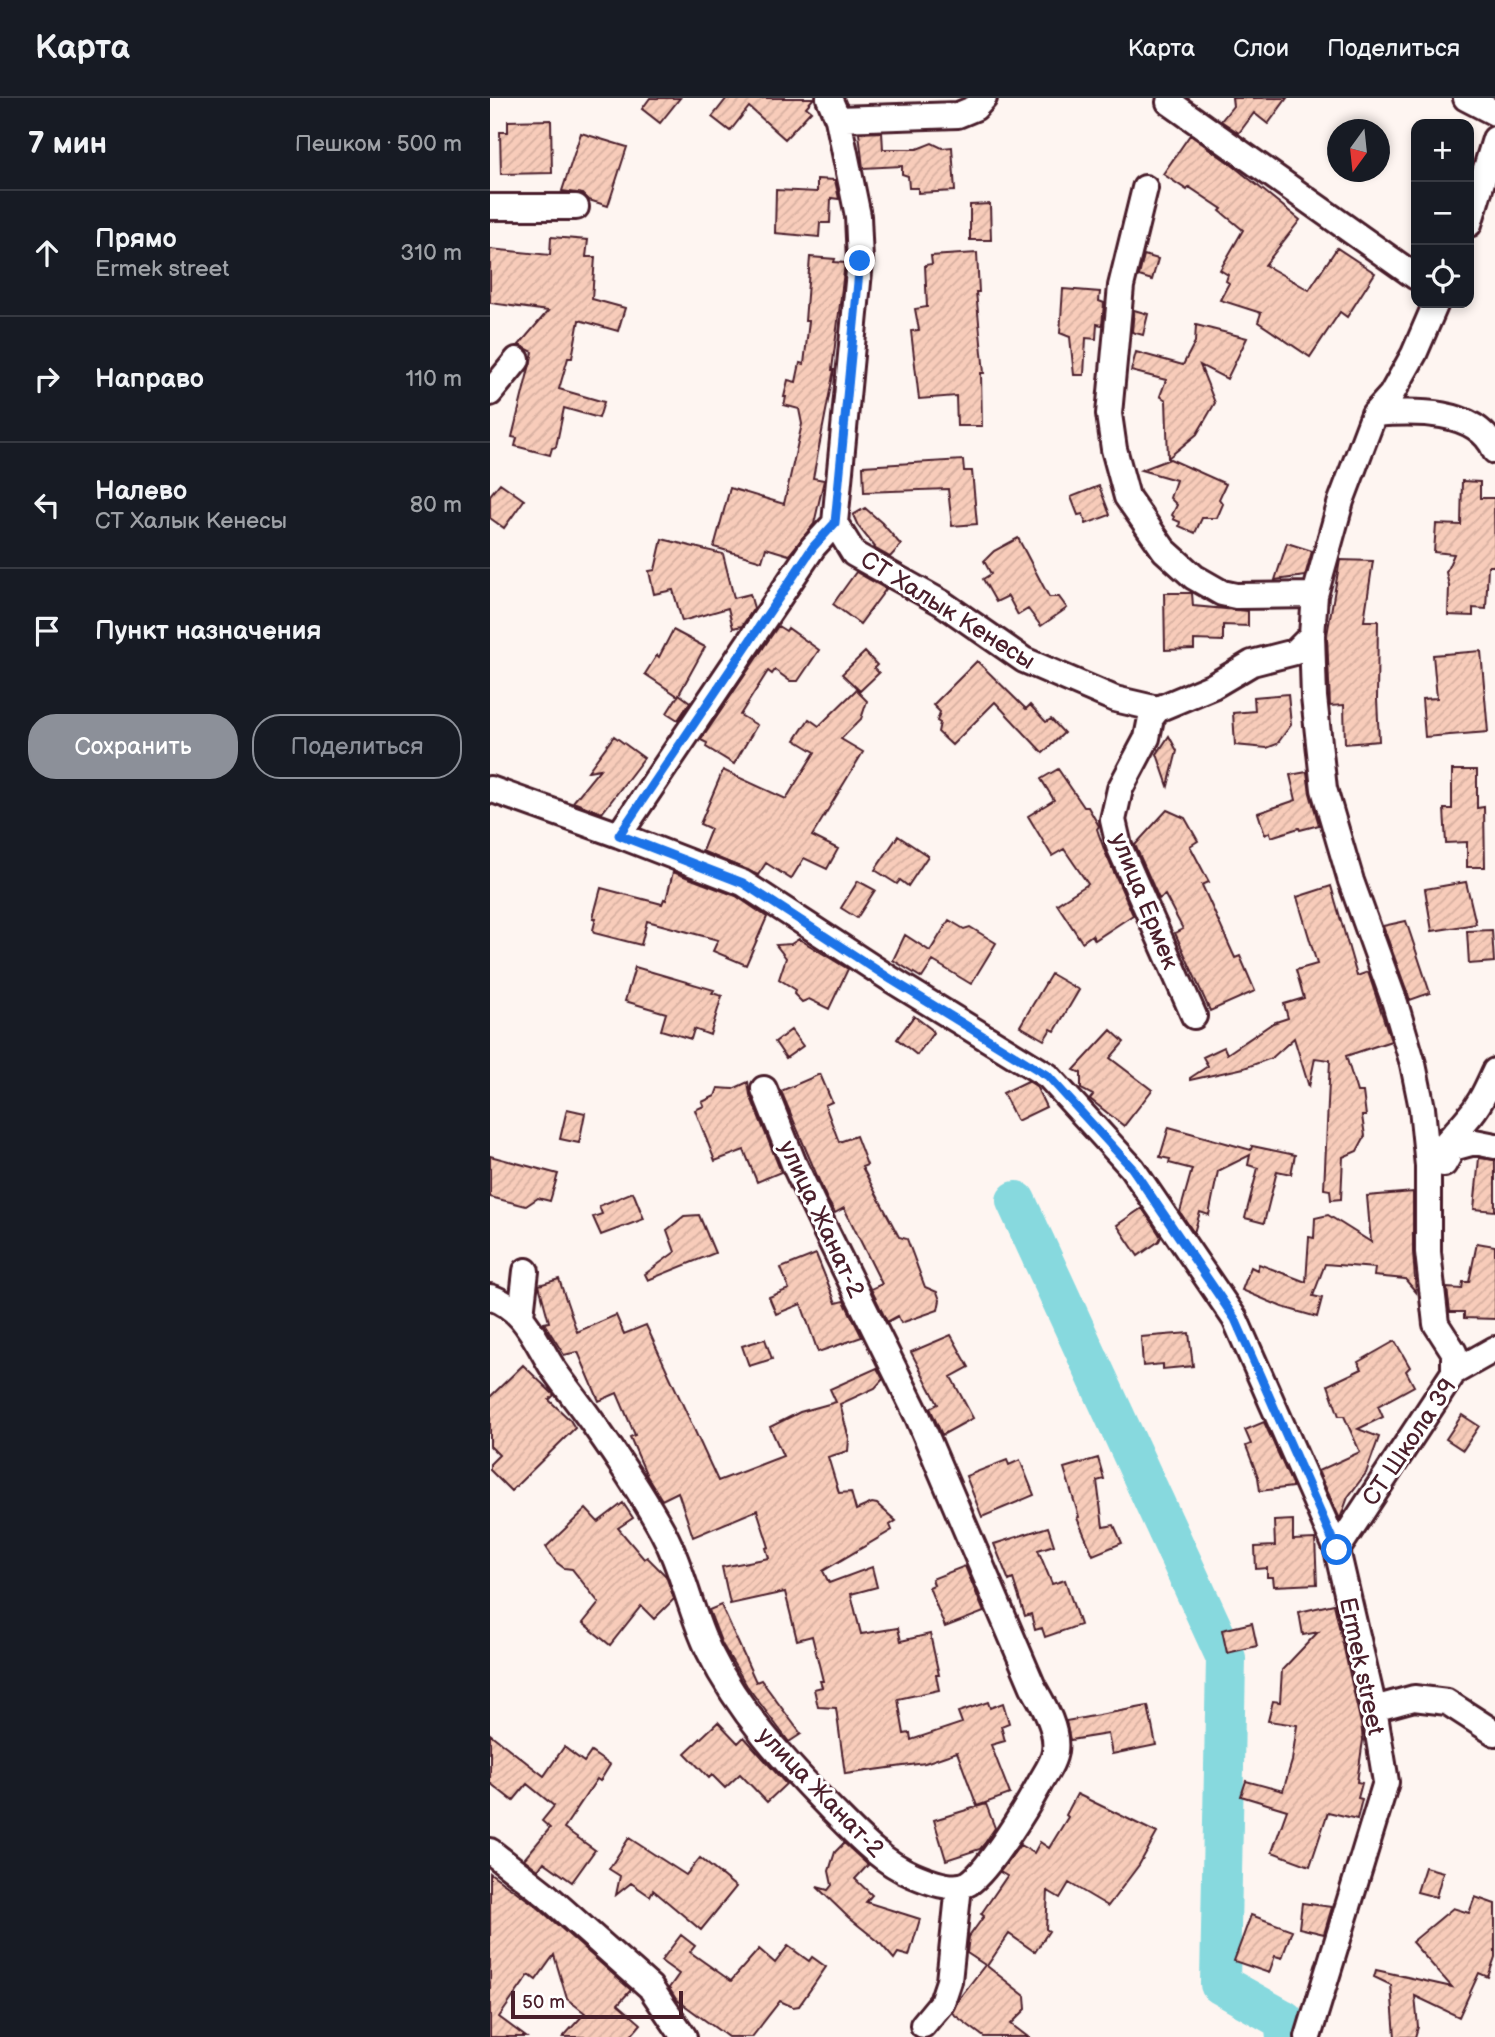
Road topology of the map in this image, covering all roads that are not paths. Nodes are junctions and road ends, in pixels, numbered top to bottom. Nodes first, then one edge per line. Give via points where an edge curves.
1 (984, 98) edge
2 (1466, 98) edge
3 (1169, 103) dead end
4 (834, 109) edge
5 (1495, 113) edge
6 (1495, 139) edge
7 (1145, 188) dead end
8 (490, 207) edge
9 (576, 207) dead end
10 (1474, 208) edge
11 (1411, 272) edge
12 (1432, 308) edge
13 (517, 360) dead end
14 (490, 393) edge
15 (1374, 414) junction
16 (1495, 451) edge
17 (835, 523) junction
18 (1315, 595) junction
19 (1312, 635) junction
20 (1157, 709) junction
21 (490, 789) edge
22 (619, 835) junction
23 (1194, 1016) dead end
24 (1495, 1071) edge
25 (764, 1089) dead end
26 (1495, 1146) edge
27 (1428, 1166) junction
28 (1427, 1191) junction
29 (526, 1270) dead end
30 (490, 1297) edge
31 (521, 1315) junction
32 (1495, 1349) edge
33 (1454, 1373) junction
34 (1337, 1550) junction
35 (1374, 1709) junction
36 (1495, 1733) edge
37 (490, 1851) edge
38 (959, 1886) junction
39 (923, 2025) dead end
40 (684, 2037) edge
41 (1308, 2037) edge

1 - 4 street via 958,116
2 - 5 street
3 - 11 street
4 - 17 street via 858,215 860,261
6 - 10 street
7 - 18 street via 1121,286 1109,414 1127,497 1164,550 1194,577 1222,593
8 - 9 street
12 - 15 street via 1414,354 1391,395
13 - 14 street
15 - 16 street via 1442,414 1470,425 1490,439
15 - 18 street via 1338,510
17 - 20 street, СТ Халык Кенесы via 854,554 942,603 1024,660 1115,699
17 - 22 street via 813,547
18 - 19 street
19 - 20 street via 1295,652 1252,663 1213,686
19 - 27 street via 1324,789 1413,1064
20 - 23 street, улица Ермек via 1120,789 1112,820 1119,846
21 - 22 street, Ermek street
22 - 34 street, Ermek street via 743,883 1048,1076 1132,1168 1235,1319
24 - 27 street via 1485,1094
25 - 38 street, улица Жанат-2 via 794,1164 918,1417 1053,1729 1055,1752 1036,1789 1000,1847 969,1883
26 - 28 street via 1475,1142 1452,1148
27 - 28 street
28 - 33 street via 1436,1324 1454,1352
29 - 31 street
30 - 31 street, улица Жанат-2
31 - 38 street, улица Жанат-2 via 659,1525 709,1650 754,1725 875,1852 923,1879
32 - 33 street, СТ Школа 39
33 - 34 street, СТ Школа 39
34 - 35 street, Ermek street
35 - 36 street via 1414,1698 1447,1702
35 - 41 street, Ermek street via 1385,1782
37 - 40 street via 649,1987
38 - 39 street via 949,1981 942,2002

